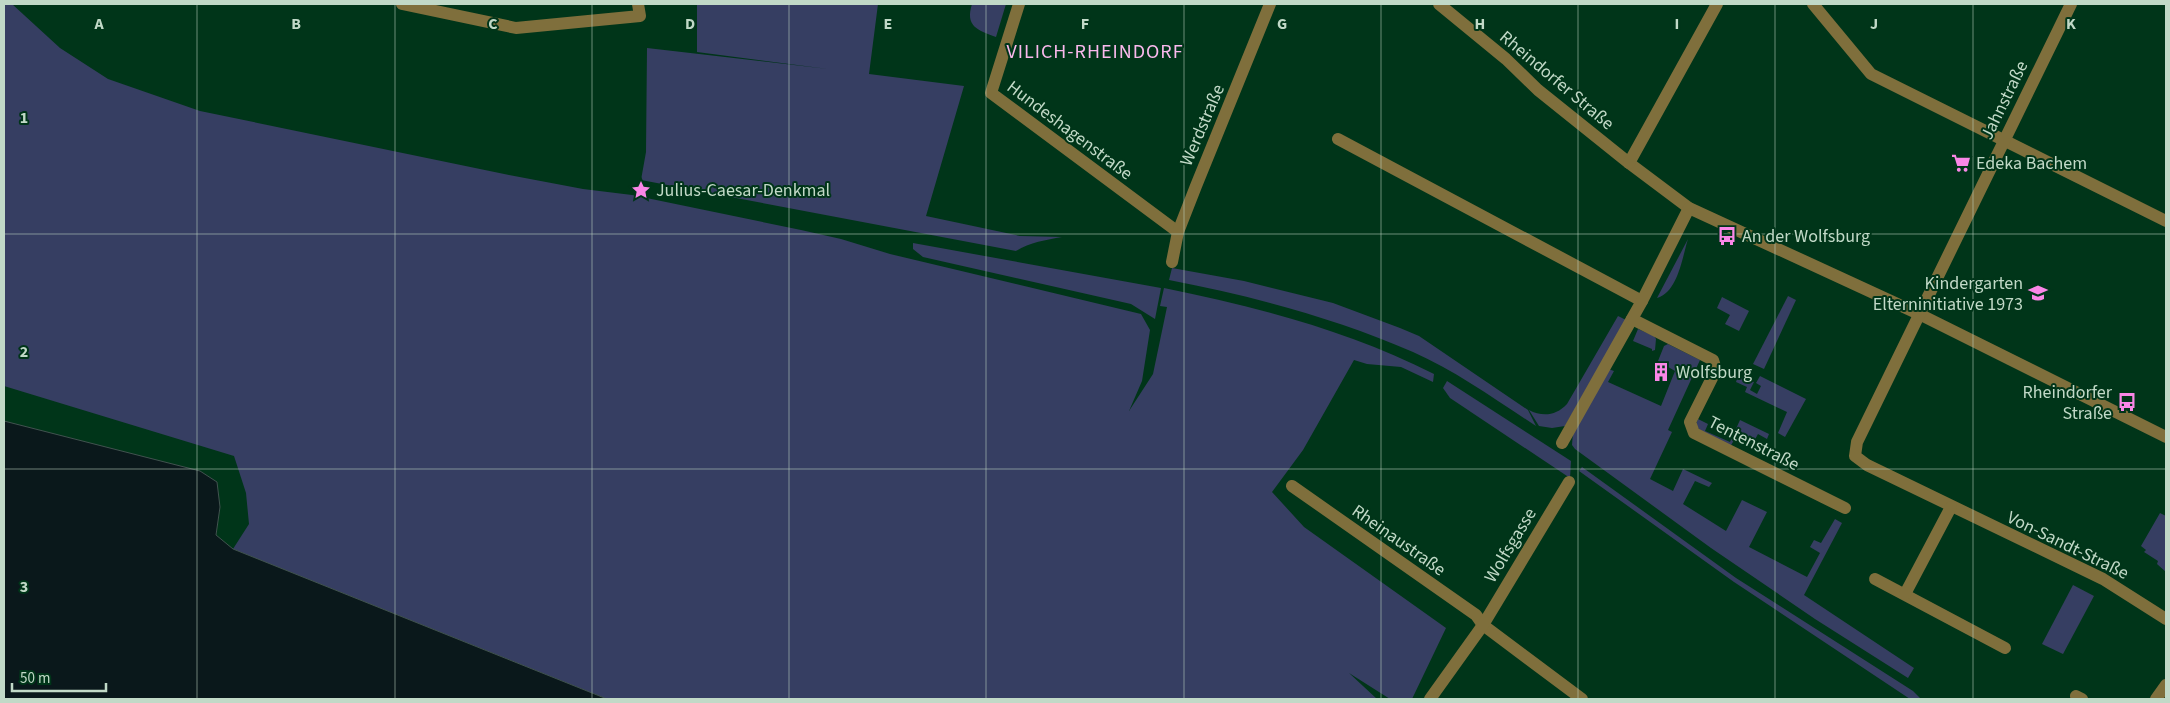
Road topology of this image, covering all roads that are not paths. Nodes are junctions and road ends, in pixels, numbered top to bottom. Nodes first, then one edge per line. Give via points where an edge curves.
1 (402, 4) edge
2 (1019, 4) edge
3 (1270, 4) edge
4 (1439, 4) edge
5 (1717, 4) edge
6 (1813, 4) edge
7 (2072, 4) edge
8 (639, 10) edge
9 (1338, 139) dead end
10 (2003, 141) junction
11 (1629, 164) junction
12 (1689, 208) junction
13 (2166, 221) edge
14 (1178, 232) junction
15 (1172, 262) dead end
16 (1642, 301) junction
17 (1919, 314) junction
18 (1632, 319) junction
19 (2166, 437) edge
20 (1562, 443) dead end
21 (1855, 456) joint
22 (1569, 482) dead end
23 (1292, 486) dead end
24 (1951, 507) junction
25 (1845, 508) dead end
26 (1874, 579) dead end
27 (1905, 594) junction
28 (2166, 619) edge
29 (1483, 625) junction
30 (2005, 648) dead end
31 (2166, 685) edge
32 (1430, 699) edge
33 (1582, 699) edge
34 (2156, 699) edge

1 - 8 street via 516,28
2 - 14 street, Hundeshagenstraße via 991,93
3 - 14 street, Werdstraße
4 - 11 street, Rheindorfer Straße
5 - 11 street
6 - 10 street via 1870,74
7 - 10 street, Jahnstraße
9 - 16 street
10 - 13 street
10 - 17 street, Jahnstraße
11 - 12 street, Rheindorfer Straße
12 - 16 street
12 - 17 street, Rheindorfer Straße
14 - 15 street, Werdstraße
16 - 18 street
17 - 19 street, Rheindorfer Straße
17 - 21 street, Jahnstraße via 1857,442
18 - 20 street
18 - 25 street, Tentenstraße via 1713,360 1716,370 1690,422 1694,433
21 - 24 street, Von-Sandt-Straße via 1867,466
22 - 29 street, Wolfsgasse
23 - 29 street, Rheinaustraße via 1476,615
24 - 27 street
24 - 28 street, Von-Sandt-Straße via 2103,580
26 - 27 street
27 - 30 street
29 - 32 street
29 - 33 street, Rheinaustraße
31 - 34 street

